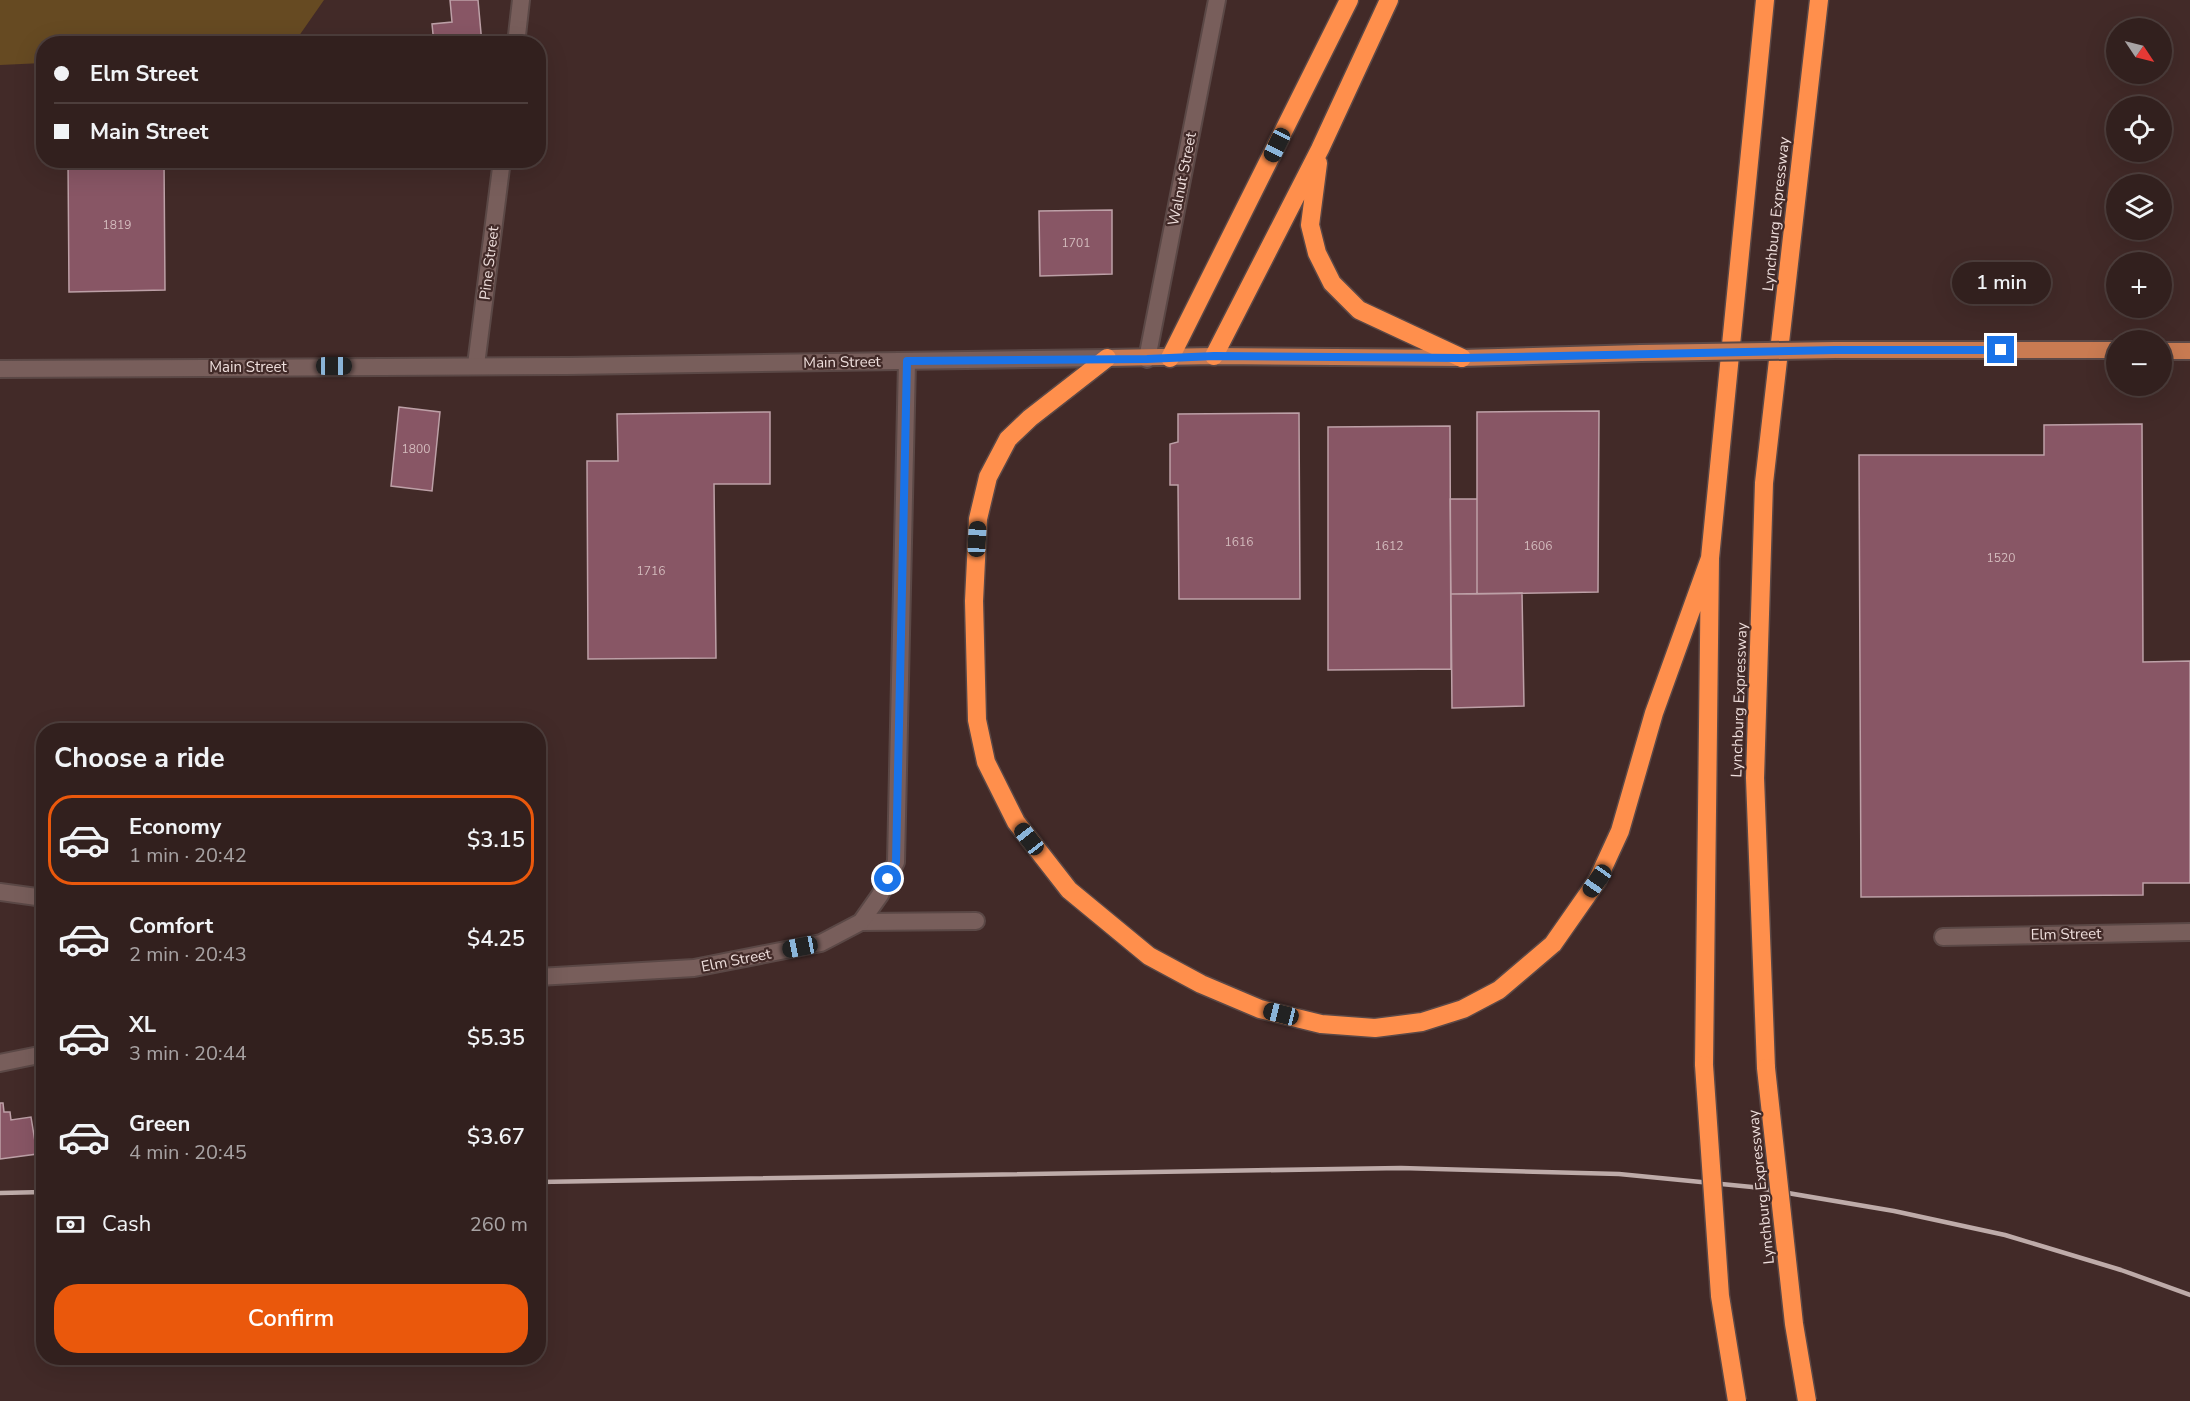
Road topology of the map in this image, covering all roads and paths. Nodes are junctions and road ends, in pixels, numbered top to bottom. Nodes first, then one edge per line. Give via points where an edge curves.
1 (521, 0) edge
2 (1217, 0) edge
3 (1349, 0) edge
4 (1389, 0) edge
5 (1819, 0) edge
6 (1824, 0) edge
7 (1764, 3) edge
8 (1816, 25) junction
9 (517, 36) edge
10 (1320, 149) junction
11 (501, 168) edge
12 (2106, 350) edge
13 (2172, 351) edge
14 (2190, 351) edge
15 (1214, 356) junction
16 (1107, 358) junction
17 (1170, 358) junction
18 (1462, 358) junction
19 (1147, 359) junction
20 (907, 361) junction
21 (476, 365) junction
22 (0, 369) edge
23 (1710, 558) junction
24 (0, 892) edge
25 (36, 897) edge
26 (976, 921) dead end
27 (861, 922) junction
28 (2190, 932) edge
29 (1943, 937) dead end
30 (546, 977) edge
31 (36, 1056) edge
32 (0, 1063) edge
33 (1737, 1401) edge
34 (1807, 1401) edge

1 - 9 street
2 - 19 street, Walnut Street
3 - 17 highway
4 - 10 highway
5 - 8 highway, Lynchburg Expressway
6 - 8 highway
7 - 23 highway, Lynchburg Expressway
8 - 34 highway, Lynchburg Expressway, bridge via 1764,483 1755,778 1766,1068 1794,1324
10 - 15 highway
10 - 18 highway via 1310,225 1317,253 1332,283 1359,310
11 - 21 street, Pine Street
12 - 18 main road, Main Street, bridge via 1835,350
13 - 14 main road
15 - 17 main road, Main Street
15 - 18 main road, Main Street
16 - 19 main road, Main Street
16 - 20 street, Main Street
16 - 23 highway via 1008,439 988,477 978,519 974,601 977,720 986,762 1016,822 1069,890 1149,956 1260,1009 1321,1024 1375,1028 1422,1022 1463,1009 1499,990 1553,944 1597,881 1620,831 1654,713
17 - 19 main road, Main Street
20 - 21 street, Main Street
20 - 27 street, Elm Street via 896,862
21 - 22 street, Main Street
23 - 33 highway, Lynchburg Expressway, bridge via 1704,1065 1720,1296
24 - 25 street
26 - 27 street
27 - 30 street, Elm Street via 821,943 694,968
28 - 29 street, Elm Street
31 - 32 street

